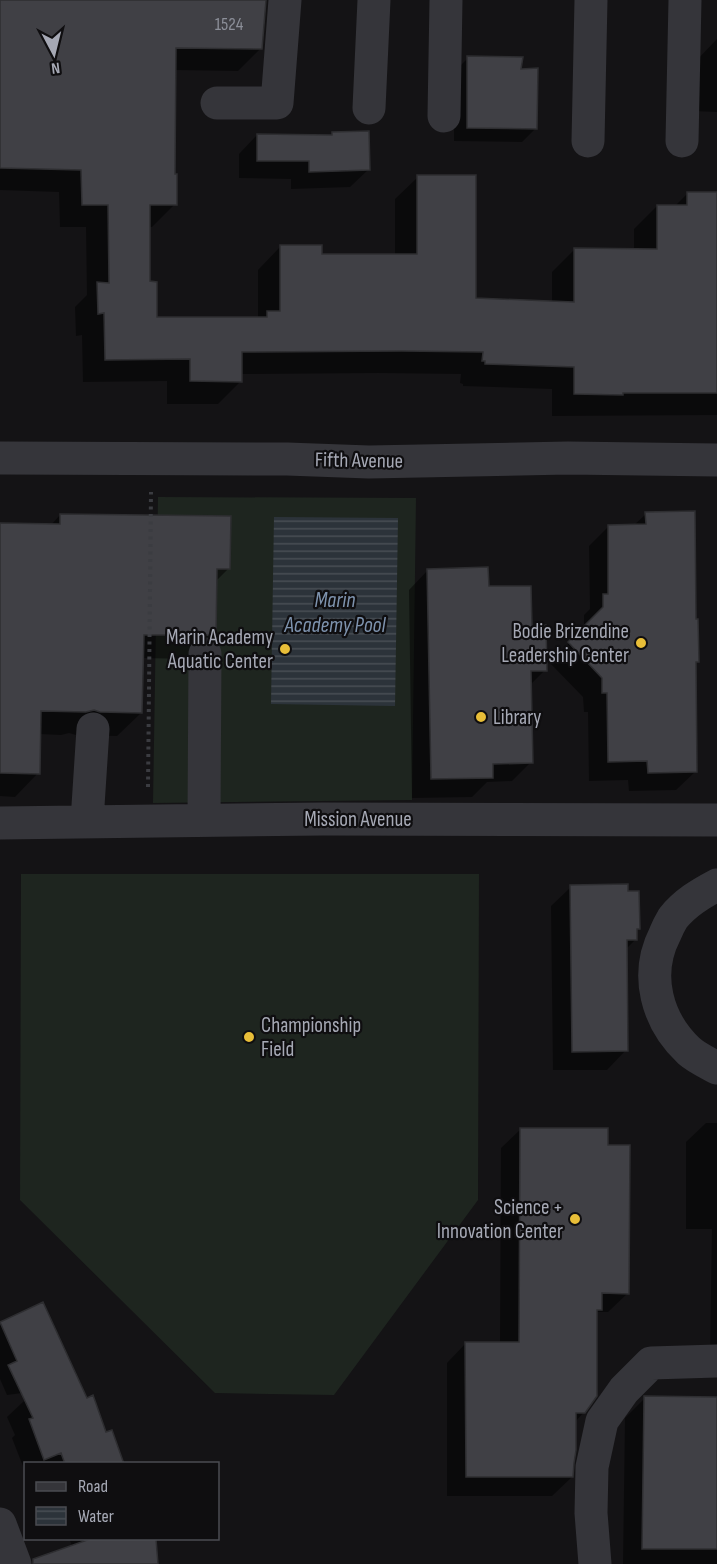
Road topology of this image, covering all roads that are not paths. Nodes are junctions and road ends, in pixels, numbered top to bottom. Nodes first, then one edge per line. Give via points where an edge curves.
1 (285, 0) edge
2 (374, 0) edge
3 (446, 0) edge
4 (591, 0) edge
5 (685, 0) edge
6 (218, 103) dead end
7 (369, 108) dead end
8 (444, 116) dead end
9 (588, 141) dead end
10 (682, 141) dead end
11 (0, 458) edge
12 (717, 460) edge
13 (205, 654) dead end
14 (93, 729) dead end
15 (204, 820) junction
16 (717, 820) edge
17 (87, 821) junction
18 (0, 823) edge
19 (717, 885) edge
20 (717, 1068) edge
21 (717, 1361) edge
22 (0, 1524) edge
23 (15, 1564) edge
24 (595, 1564) edge

1 - 6 street via 277,103
2 - 7 street
3 - 8 street
4 - 9 street
5 - 10 street
11 - 12 street, Fifth Avenue
13 - 15 street
14 - 17 street
15 - 16 street, Mission Avenue
15 - 17 street, Mission Avenue
17 - 18 street, Mission Avenue
19 - 20 street via 694,898 673,919 659,945 654,975 658,1004 671,1032 691,1053
21 - 24 street via 651,1363 624,1390 602,1421 592,1467
22 - 23 street

